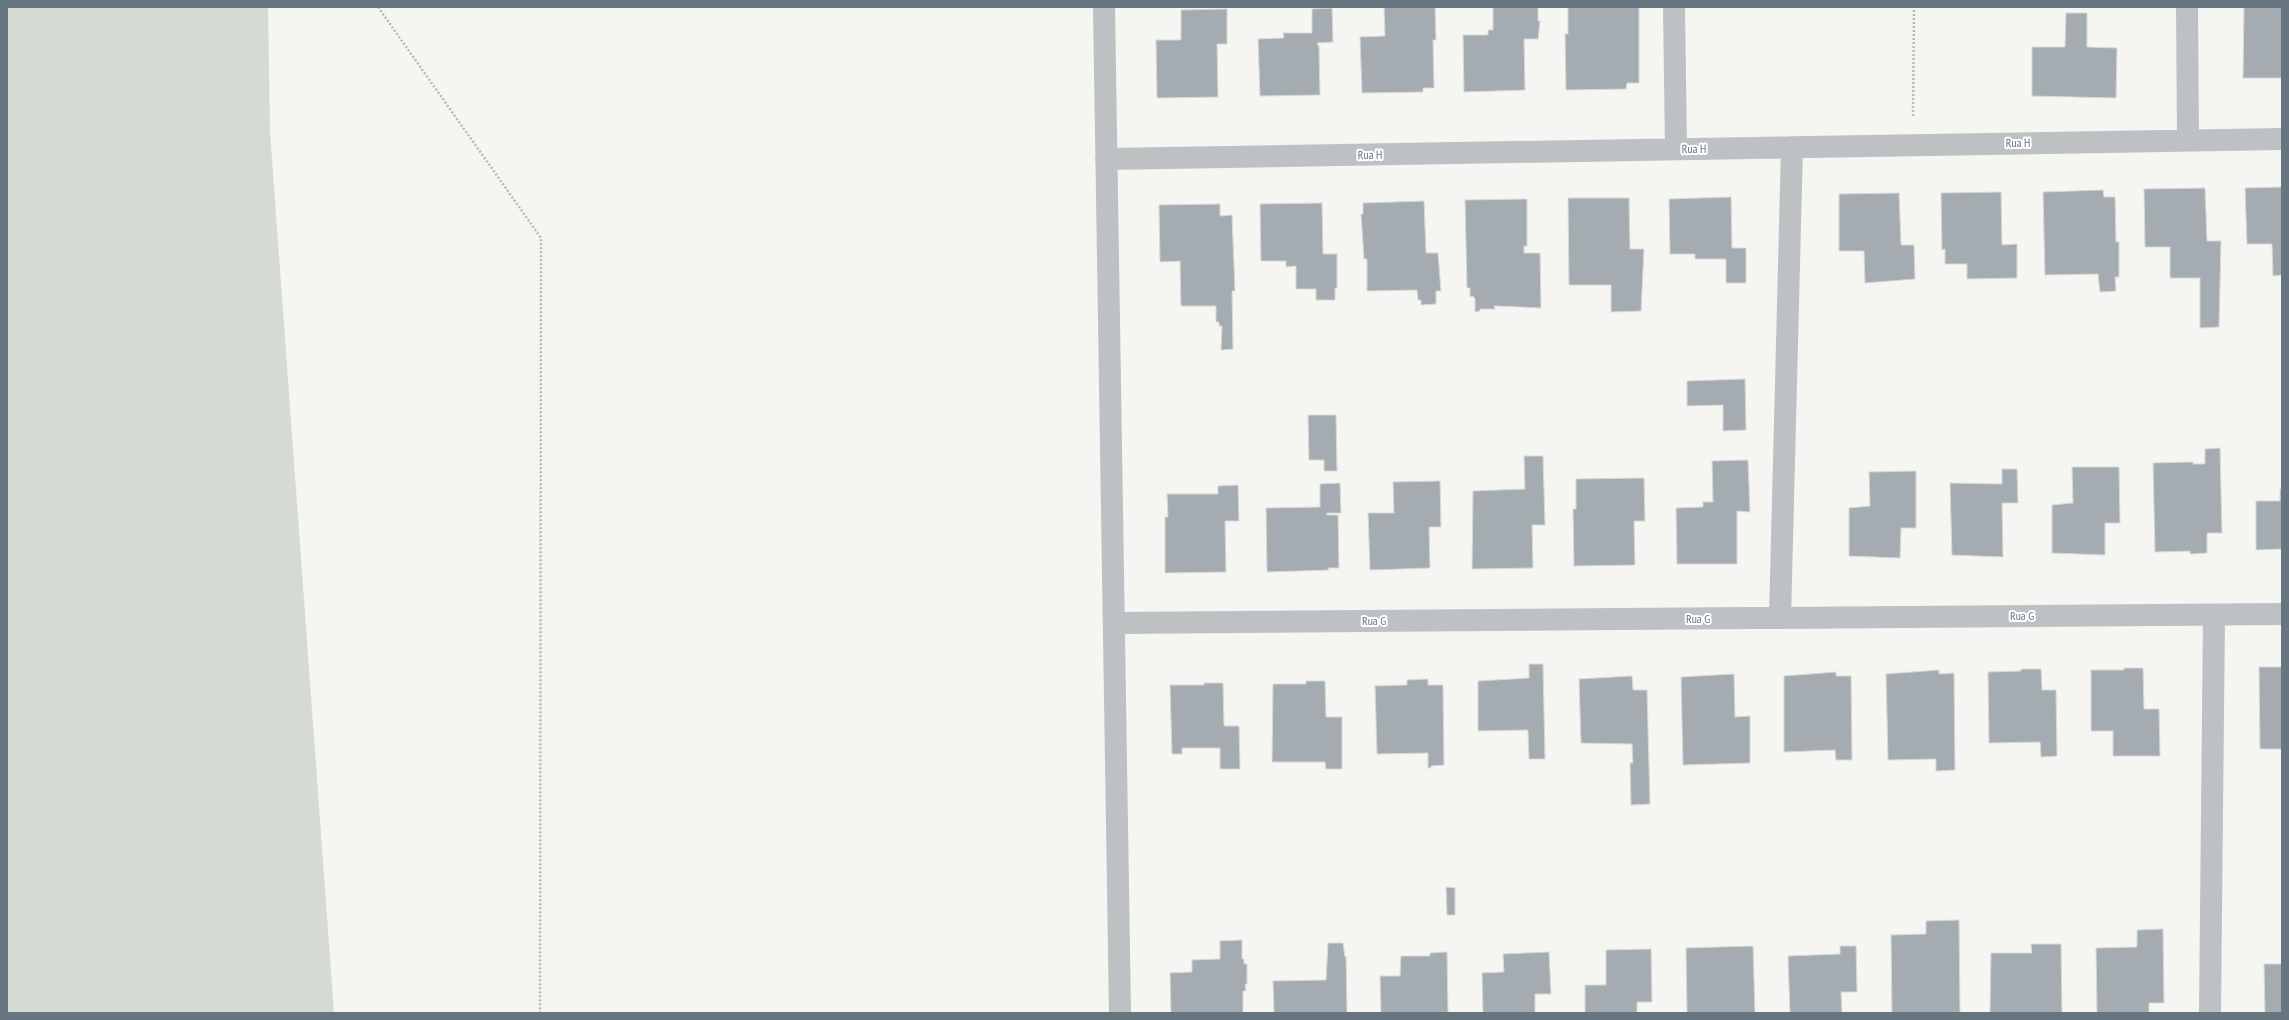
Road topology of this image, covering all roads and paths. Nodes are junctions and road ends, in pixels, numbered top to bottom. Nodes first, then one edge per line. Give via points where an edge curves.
1 (378, 7) edge
2 (1104, 7) edge
3 (1674, 7) edge
4 (1914, 7) edge
5 (2187, 7) edge
6 (2282, 139) edge
7 (2188, 140) junction
8 (1912, 145) junction
9 (1792, 147) junction
10 (1676, 149) junction
11 (1106, 159) junction
12 (2282, 614) edge
13 (2214, 615) junction
14 (1780, 618) junction
15 (1114, 623) junction
16 (540, 1013) edge
17 (1120, 1013) edge
18 (2210, 1013) edge

1 - 16 path via 540,238
2 - 11 street
3 - 10 street
4 - 8 path
5 - 7 street
6 - 7 street, Rua H
7 - 8 street, Rua H
8 - 9 street, Rua H
9 - 10 street, Rua H
9 - 14 street
10 - 11 street, Rua H
11 - 15 street
12 - 13 street, Rua G
13 - 14 street, Rua G
13 - 18 street
14 - 15 street, Rua G
15 - 17 street

